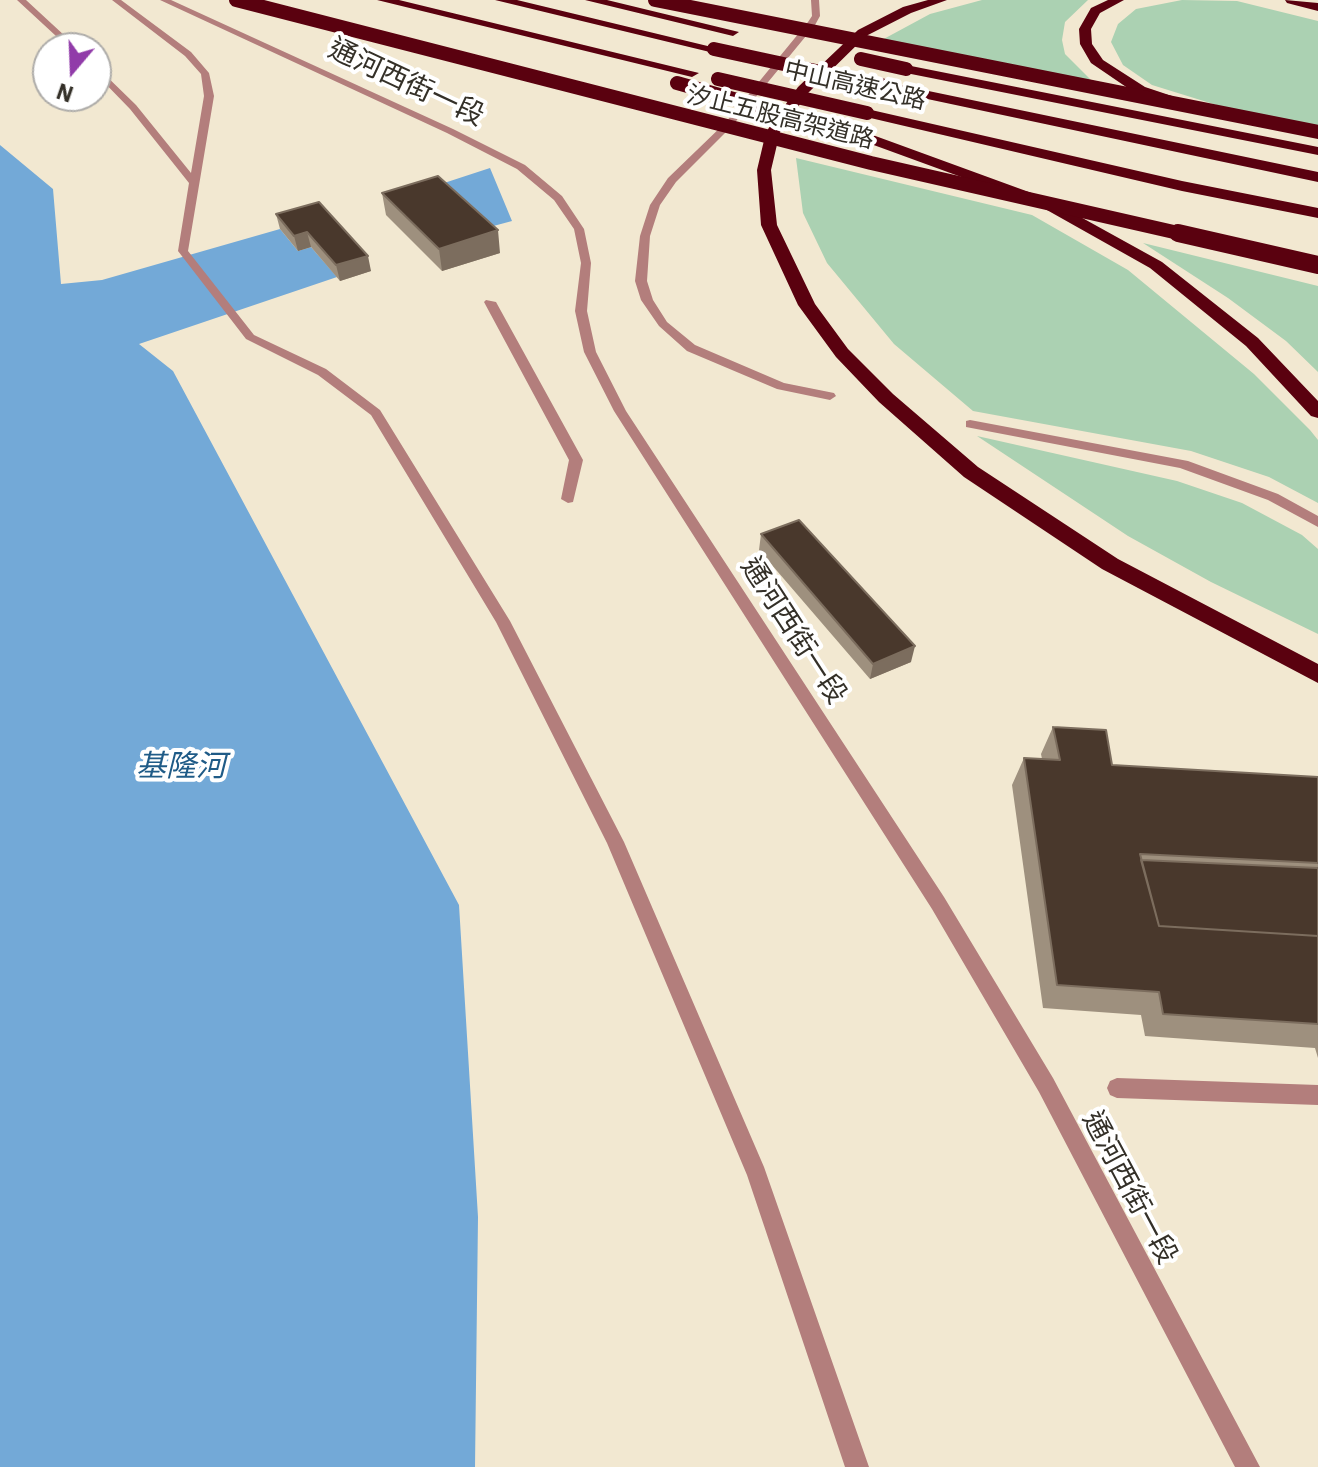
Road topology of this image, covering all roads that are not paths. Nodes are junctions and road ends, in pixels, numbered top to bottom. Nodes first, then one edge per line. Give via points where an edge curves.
1 (21, 0) edge
2 (116, 0) edge
3 (164, 0) edge
4 (236, 0) edge
5 (383, 0) edge
6 (501, 0) edge
7 (591, 0) edge
8 (655, 0) edge
9 (815, 0) edge
10 (941, 0) edge
11 (1118, 0) edge
12 (1291, 0) edge
13 (1318, 7) edge
14 (56, 32) edge
15 (740, 34) dead end
16 (776, 41) dead end
17 (561, 43) junction
18 (805, 47) dead end
19 (819, 50) dead end
20 (112, 85) edge
21 (1318, 132) edge
22 (1318, 149) edge
23 (1318, 177) edge
24 (195, 184) junction
25 (1182, 186) junction
26 (1318, 213) edge
27 (1318, 220) edge
28 (1318, 265) edge
29 (490, 302) dead end
30 (830, 396) dead end
31 (1318, 412) edge
32 (970, 424) dead end
33 (568, 499) dead end
34 (1318, 522) edge
35 (1310, 671) edge
36 (1117, 1088) dead end
37 (1318, 1095) edge
38 (857, 1467) edge
39 (1248, 1467) edge

1 - 14 street
2 - 24 street via 205,73 209,96
3 - 39 street, 通河西街一段 via 478,145 521,167 558,198 579,229 586,263 581,311 590,352 620,411 946,916 1046,1085
4 - 28 highway, 汐止五股高架道路, bridge via 871,163
5 - 17 highway, 中山高速公路
6 - 23 highway, 中山高速公路, bridge
7 - 15 highway
8 - 21 highway, bridge
9 - 30 street via 812,23 655,205 645,236 641,281 663,324 691,348 781,386
10 - 35 highway via 862,33 803,90 773,132 764,170 769,225 807,305 842,353 886,398 971,472 1110,564
11 - 22 highway via 1095,11 1085,29 1086,44 1098,63 1140,90
12 - 13 highway
16 - 18 highway
17 - 25 highway, 中山高速公路, bridge
17 - 31 highway, bridge via 677,83 854,133 1043,202 1156,265 1252,342
19 - 22 highway, bridge
20 - 24 street
24 - 38 street via 183,251 250,337 322,372 376,413 503,621 615,842 757,1174
25 - 26 highway, 中山高速公路
25 - 27 highway
29 - 33 street via 576,460
32 - 34 street via 1183,464 1273,497
36 - 37 street

